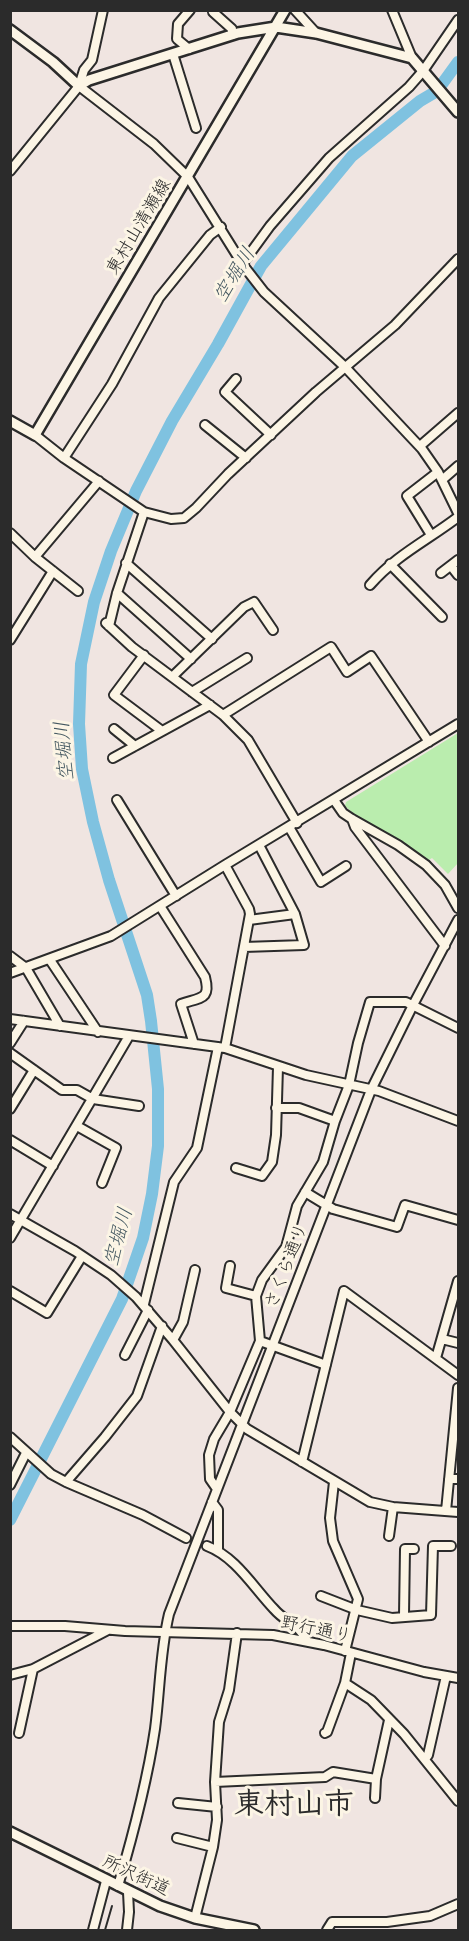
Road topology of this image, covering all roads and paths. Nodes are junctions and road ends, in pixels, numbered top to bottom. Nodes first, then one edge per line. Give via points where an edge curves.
1 (103, 10) edge
2 (190, 10) edge
3 (285, 10) edge
4 (295, 10) edge
5 (392, 10) edge
6 (213, 12) dead end
7 (459, 20) edge
8 (276, 27) junction
9 (10, 30) edge
10 (316, 33) junction
11 (232, 35) junction
12 (189, 49) junction
13 (173, 54) junction
14 (412, 58) junction
15 (424, 71) junction
16 (79, 86) junction
17 (459, 112) edge
18 (196, 128) dead end
19 (10, 171) edge
20 (188, 177) junction
21 (220, 228) junction
22 (459, 259) edge
23 (243, 264) junction
24 (345, 367) junction
25 (236, 379) dead end
26 (459, 413) edge
27 (10, 421) edge
28 (206, 425) dead end
29 (35, 435) junction
30 (271, 435) junction
31 (420, 446) junction
32 (64, 458) junction
33 (246, 458) junction
34 (459, 466) edge
35 (438, 472) junction
36 (442, 480) junction
37 (99, 482) junction
38 (458, 510) edge
39 (144, 512) junction
40 (10, 533) edge
41 (430, 535) junction
42 (35, 557) junction
43 (459, 560) edge
44 (126, 563) junction
45 (390, 564) junction
46 (451, 566) junction
47 (53, 571) junction
48 (441, 573) dead end
49 (459, 575) edge
50 (370, 585) dead end
51 (78, 591) dead end
52 (117, 593) junction
53 (442, 617) dead end
54 (273, 630) dead end
55 (212, 639) junction
56 (10, 640) edge
57 (144, 655) junction
58 (247, 658) dead end
59 (191, 659) junction
60 (172, 676) junction
61 (192, 692) junction
62 (210, 705) junction
63 (223, 714) junction
64 (459, 724) edge
65 (114, 729) dead end
66 (162, 731) junction
67 (429, 742) junction
68 (135, 746) junction
69 (113, 758) dead end
70 (117, 800) dead end
71 (334, 800) junction
72 (352, 819) junction
73 (293, 825) junction
74 (260, 844) junction
75 (225, 865) junction
76 (346, 866) dead end
77 (176, 896) junction
78 (160, 906) junction
79 (459, 908) edge
80 (296, 914) junction
81 (249, 920) junction
82 (459, 920) edge
83 (445, 946) junction
84 (244, 947) junction
85 (10, 956) edge
86 (50, 960) junction
87 (26, 968) junction
88 (10, 973) edge
89 (413, 1005) junction
90 (10, 1019) edge
91 (24, 1021) junction
92 (60, 1026) junction
93 (459, 1028) edge
94 (98, 1032) junction
95 (129, 1036) junction
96 (10, 1043) edge
97 (194, 1044) junction
98 (221, 1048) junction
99 (10, 1053) edge
100 (278, 1067) junction
101 (34, 1070) junction
102 (349, 1085) junction
103 (371, 1090) junction
104 (93, 1099) junction
105 (139, 1106) dead end
106 (276, 1108) junction
107 (10, 1109) edge
108 (335, 1121) junction
109 (459, 1121) edge
110 (77, 1126) junction
111 (10, 1140) edge
112 (53, 1166) junction
113 (236, 1168) dead end
114 (102, 1183) dead end
115 (304, 1192) junction
116 (327, 1206) junction
117 (10, 1214) edge
118 (21, 1220) junction
119 (459, 1220) edge
120 (10, 1238) edge
121 (82, 1256) junction
122 (230, 1266) dead end
123 (195, 1270) dead end
124 (459, 1281) edge
125 (10, 1291) edge
126 (256, 1296) junction
127 (146, 1307) junction
128 (162, 1326) junction
129 (442, 1339) junction
130 (173, 1340) junction
131 (260, 1341) junction
132 (459, 1343) edge
133 (273, 1344) junction
134 (125, 1355) dead end
135 (436, 1358) junction
136 (326, 1365) junction
137 (459, 1375) edge
138 (459, 1388) edge
139 (230, 1413) junction
140 (242, 1424) junction
141 (10, 1437) edge
142 (27, 1454) junction
143 (302, 1462) junction
144 (449, 1479) junction
145 (459, 1479) edge
146 (66, 1482) junction
147 (334, 1482) junction
148 (10, 1485) edge
149 (217, 1489) junction
150 (212, 1502) junction
151 (393, 1507) junction
152 (446, 1511) junction
153 (459, 1512) edge
154 (389, 1536) dead end
155 (186, 1538) tunnel mouth
156 (207, 1546) tunnel mouth
157 (451, 1546) dead end
158 (414, 1549) dead end
159 (218, 1551) junction
160 (321, 1596) dead end
161 (357, 1610) junction
162 (404, 1616) junction
163 (10, 1626) edge
164 (109, 1629) junction
165 (165, 1633) junction
166 (237, 1633) junction
167 (307, 1641) junction
168 (348, 1652) junction
169 (33, 1669) junction
170 (10, 1676) edge
171 (446, 1676) junction
172 (459, 1678) edge
173 (345, 1683) junction
174 (389, 1719) junction
175 (19, 1733) dead end
176 (325, 1733) dead end
177 (425, 1759) junction
178 (376, 1779) junction
179 (215, 1782) junction
180 (375, 1798) dead end
181 (459, 1801) edge
182 (178, 1803) dead end
183 (217, 1807) junction
184 (10, 1832) edge
185 (177, 1838) dead end
186 (213, 1847) junction
187 (106, 1881) junction
188 (118, 1886) junction
189 (128, 1892) junction
190 (459, 1904) edge
191 (195, 1918) junction
192 (93, 1930) edge
193 (127, 1930) edge
194 (254, 1930) edge
195 (327, 1930) edge

1 - 16 street via 92,60
2 - 12 street via 178,24 177,39
3 - 8 main road, 東村山清瀬線
4 - 10 street
5 - 14 street
6 - 11 street via 232,29
7 - 15 street
8 - 10 main road
8 - 11 main road
8 - 20 main road, 東村山清瀬線
9 - 16 main road
10 - 14 main road
11 - 12 main road
12 - 13 main road
13 - 16 main road
13 - 18 street
14 - 15 main road
15 - 17 main road
15 - 23 street via 329,158
16 - 19 street
16 - 20 street via 154,144
20 - 21 street
20 - 29 main road, 東村山清瀬線
21 - 23 street
21 - 32 street via 159,298 112,384
22 - 24 street via 395,325
23 - 24 street via 265,294
24 - 30 street
24 - 31 street
25 - 30 street via 222,395
26 - 31 street
27 - 29 main road
28 - 33 street
29 - 32 street
30 - 33 street
31 - 35 street
32 - 37 street
33 - 39 street via 183,518
34 - 36 street
35 - 36 street
35 - 41 street via 407,496
36 - 38 street
37 - 39 street
37 - 42 street
38 - 41 street
39 - 44 street
40 - 42 street
41 - 45 street
42 - 47 street
43 - 46 street
44 - 52 street
44 - 55 street
45 - 50 street
45 - 53 street
46 - 48 street
46 - 49 street
47 - 51 street
47 - 56 street
52 - 57 street via 108,625
52 - 59 street
54 - 55 street via 254,602
55 - 59 street
57 - 60 street
57 - 66 street via 114,695
58 - 61 street
59 - 60 street
60 - 61 street
61 - 62 street
62 - 63 street
62 - 66 street
63 - 67 street via 331,647 347,672 371,656
63 - 73 street via 248,740
64 - 67 street
65 - 68 street
66 - 68 street
67 - 71 street
68 - 69 street
70 - 77 street
71 - 72 street
71 - 73 street
72 - 79 street via 426,865
72 - 83 street
73 - 74 street
73 - 76 street via 321,882
74 - 75 street
74 - 80 street
75 - 77 street
75 - 81 street via 249,909
77 - 78 street
78 - 86 street via 111,936
78 - 97 street via 205,976 208,988 204,996 182,1004
80 - 81 street
80 - 84 street via 304,945
81 - 84 street
82 - 83 street, さくら通り
83 - 89 street, さくら通り
84 - 98 street
85 - 87 street
86 - 87 street
86 - 94 street
87 - 88 street
87 - 92 street
89 - 93 street
89 - 102 street via 370,1002
89 - 103 street, さくら通り
90 - 91 street
91 - 92 street
91 - 96 street
92 - 94 street
94 - 95 street
95 - 97 street
95 - 104 street
97 - 98 street
98 - 100 street
98 - 127 street via 197,1148 174,1182
99 - 101 street
100 - 102 street
100 - 106 street
101 - 104 street via 62,1090 77,1090
101 - 107 street
102 - 103 street
102 - 108 street
103 - 109 street
103 - 116 street, さくら通り
104 - 105 street
104 - 110 street
106 - 108 street via 299,1108
106 - 113 street via 272,1162 262,1176
108 - 115 street via 323,1162
110 - 112 street
110 - 114 street via 116,1148
111 - 112 street
112 - 118 street
115 - 116 street
115 - 126 street via 286,1247 262,1280
116 - 119 street via 397,1227 405,1204
116 - 133 street, さくら通り
117 - 118 street
118 - 120 street
118 - 121 street
121 - 125 street via 47,1313
121 - 127 street via 111,1275
122 - 126 street via 226,1288
123 - 130 street via 183,1322
124 - 129 street
126 - 131 street
127 - 128 street
127 - 134 street
128 - 130 street
128 - 146 street via 137,1396
129 - 132 street
129 - 135 street
130 - 139 street
131 - 133 street
131 - 139 street
133 - 136 street
133 - 140 street, さくら通り
135 - 136 street via 344,1291
135 - 137 street
136 - 143 street
138 - 144 street
139 - 140 street
139 - 149 street via 209,1455 210,1479
140 - 143 street
140 - 149 street, さくら通り
141 - 142 street
142 - 146 street
142 - 148 street
143 - 147 street
144 - 145 street
144 - 152 street
146 - 155 street
147 - 151 street via 370,1502
147 - 161 street via 330,1518 333,1541 358,1599
149 - 150 street, さくら通り
150 - 159 street via 218,1510
150 - 165 street, さくら通り
151 - 152 street
151 - 154 street
152 - 153 street
156 - 159 street
157 - 162 street via 430,1546 431,1615
158 - 162 street via 405,1549
159 - 167 street via 230,1558 276,1612 302,1630
160 - 161 street
161 - 162 street via 392,1618
161 - 168 street
163 - 164 street, 野行通り
164 - 165 street, 野行通り
164 - 169 street
165 - 166 street, 野行通り
165 - 188 street, さくら通り via 146,1779
166 - 167 street, 野行通り
166 - 179 street via 229,1690 219,1722
167 - 168 street, 野行通り
168 - 171 street, 野行通り
168 - 173 street
169 - 170 street
169 - 175 street
171 - 172 street, 野行通り
171 - 177 street
173 - 174 street via 371,1700
173 - 176 street
174 - 177 street
174 - 178 street
177 - 181 street
178 - 179 street via 333,1772 326,1777
178 - 180 street
179 - 183 street
182 - 183 street
183 - 186 street
184 - 187 main road, 所沢街道
185 - 186 street
186 - 191 street
187 - 188 main road, 所沢街道
187 - 192 street
188 - 189 main road, 所沢街道
189 - 191 main road, 所沢街道
189 - 193 street
190 - 195 street via 430,1916 332,1922
191 - 194 main road, 所沢街道

